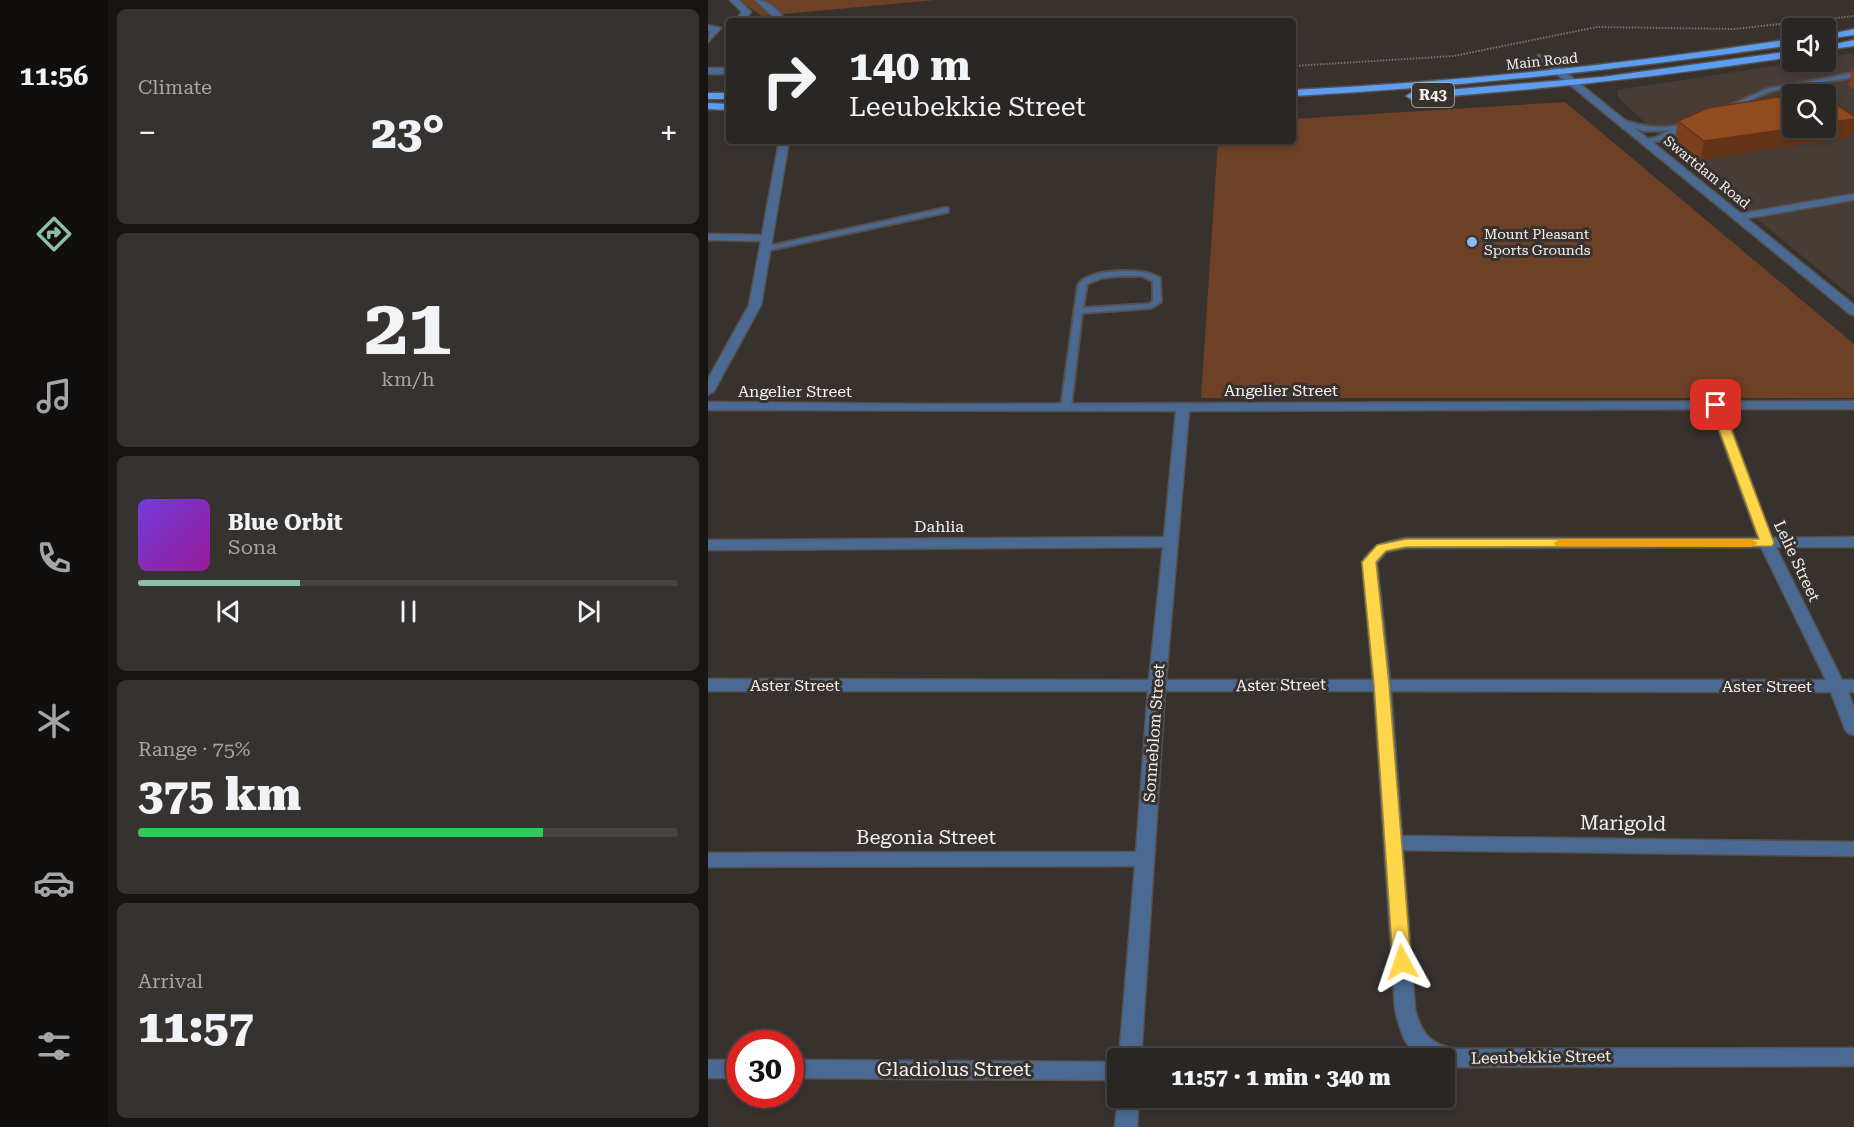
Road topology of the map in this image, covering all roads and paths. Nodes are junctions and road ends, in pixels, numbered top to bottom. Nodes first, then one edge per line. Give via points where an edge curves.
1 (734, 0) edge
2 (759, 0) edge
3 (1854, 16) edge
4 (742, 18) edge
5 (780, 18) edge
6 (713, 28) edge
7 (1854, 32) edge
8 (1836, 35) edge
9 (708, 39) edge
10 (1782, 43) edge
11 (1854, 44) edge
12 (1836, 47) edge
13 (1782, 55) edge
14 (1541, 57) dead end
15 (1296, 66) edge
16 (708, 71) edge
17 (726, 71) edge
18 (1561, 73) junction
19 (1854, 75) edge
20 (1573, 83) junction
21 (1798, 84) edge
22 (1782, 87) edge
23 (1296, 93) edge
24 (708, 96) edge
25 (726, 96) edge
26 (1296, 103) edge
27 (708, 106) edge
28 (726, 107) edge
29 (1719, 111) edge
30 (1698, 120) edge
31 (1621, 122) junction
32 (1687, 125) junction
33 (1645, 141) junction
34 (783, 144) edge
35 (1854, 197) edge
36 (945, 210) dead end
37 (1737, 217) junction
38 (708, 237) edge
39 (766, 244) junction
40 (1079, 311) junction
41 (1854, 311) edge
42 (708, 391) edge
43 (1716, 405) junction
44 (1854, 405) edge
45 (708, 406) edge
46 (1066, 407) junction
47 (1183, 407) junction
48 (1170, 542) junction
49 (1854, 542) edge
50 (1767, 543) junction
51 (708, 545) edge
52 (1382, 684) junction
53 (708, 685) edge
54 (1837, 686) junction
55 (1854, 686) edge
56 (1157, 687) junction
57 (1854, 729) edge
58 (1392, 843) junction
59 (1854, 849) edge
60 (1144, 859) junction
61 (708, 860) edge
62 (1131, 1048) edge
63 (1854, 1057) edge
64 (708, 1069) edge
65 (726, 1069) edge
66 (804, 1069) edge
67 (1107, 1071) edge
68 (1127, 1108) edge
69 (1126, 1127) edge

1 - 4 street via 747,12
2 - 5 street
3 - 15 path via 1734,29 1597,27 1454,56
6 - 9 street
7 - 8 main road
10 - 18 main road, Main Road / R43
11 - 12 main road
13 - 20 main road, Main Road / R43
14 - 18 street, Swartdam Road
16 - 17 street
18 - 20 street, Swartdam Road
18 - 23 main road, Main Road / R43
19 - 21 lane
20 - 26 main road, Main Road / R43
20 - 31 street, Swartdam Road
22 - 29 lane
24 - 25 main road
27 - 28 main road
30 - 32 lane
31 - 32 lane via 1651,129
31 - 33 street, Swartdam Road
32 - 33 lane
33 - 37 street, Swartdam Road
34 - 39 street
35 - 37 street
36 - 39 lane
37 - 41 street, Swartdam Road
38 - 39 street
39 - 42 street via 755,305
40 - 40 lane via 1082,285 1091,278 1140,273 1157,280 1157,302 1151,306
40 - 46 lane
43 - 44 street, Angelier Street
43 - 47 street, Angelier Street
43 - 50 street, Lelie Street
45 - 46 street, Angelier Street
46 - 47 street, Angelier Street
47 - 48 street, Sonneblom Street
48 - 51 street, Dahlia
48 - 56 street, Sonneblom Street
49 - 50 street, Leeubekkie Street
50 - 52 street, Leeubekkie Street via 1406,543 1381,548 1369,562
50 - 54 street, Lelie Street
52 - 54 street, Aster Street
52 - 56 street, Aster Street
52 - 58 street, Leeubekkie Street
53 - 56 street, Aster Street
54 - 55 street, Aster Street
54 - 57 street, Lelie Street
56 - 60 street, Sonneblom Street
58 - 59 street, Marigold
58 - 63 street, Leeubekkie Street via 1406,1009 1412,1036 1429,1052 1456,1058
60 - 61 street, Begonia Street
60 - 62 street, Sonneblom Street
64 - 65 street
66 - 67 street, Gladiolus Street
68 - 69 street

